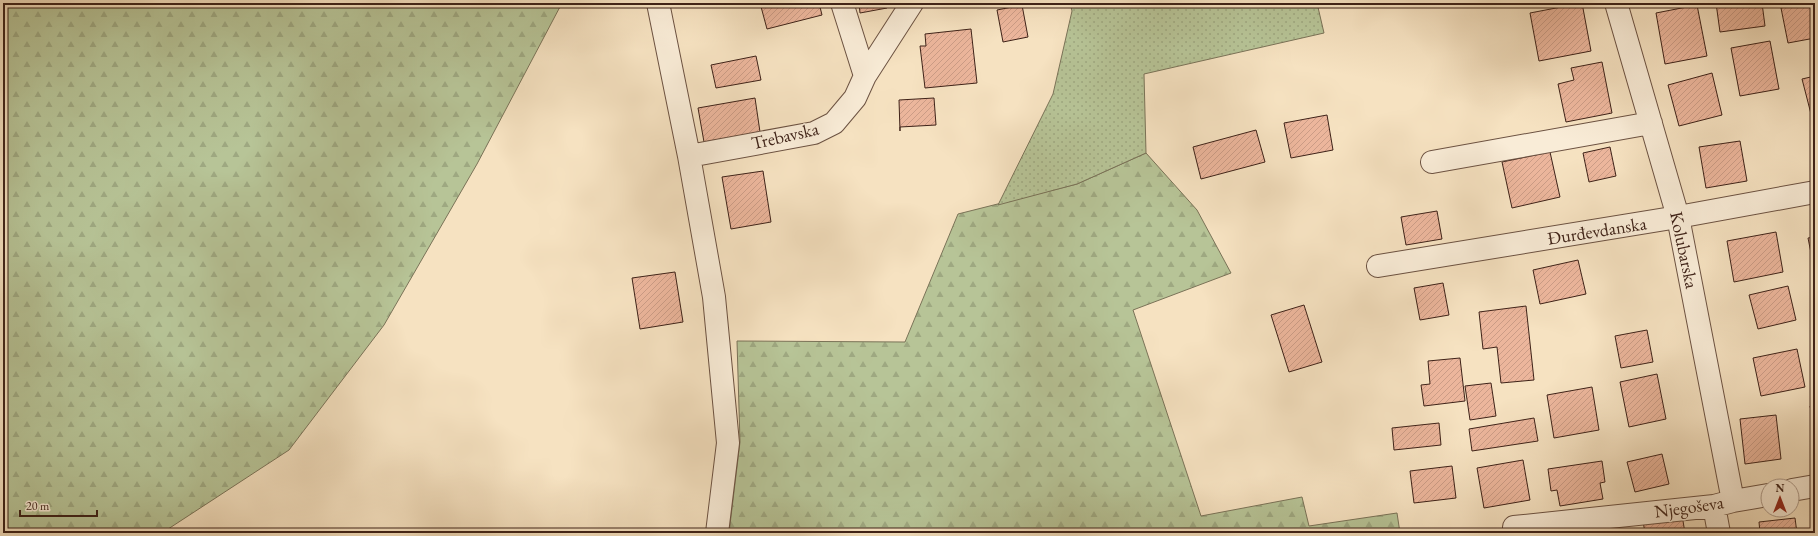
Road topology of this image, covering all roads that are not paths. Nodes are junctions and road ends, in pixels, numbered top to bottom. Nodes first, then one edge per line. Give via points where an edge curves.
1 (658, 3) edge
2 (842, 3) edge
3 (912, 3) edge
4 (1616, 3) edge
5 (865, 76) junction
6 (1651, 123) junction
7 (689, 156) junction
8 (1432, 162) dead end
9 (1815, 192) edge
10 (1678, 218) junction
11 (1378, 266) dead end
12 (1815, 486) edge
13 (1800, 489) edge
14 (1760, 496) edge
15 (1723, 504) junction
16 (1514, 527) dead end
17 (717, 533) edge
18 (1719, 533) edge

1 - 7 street
2 - 5 street
3 - 5 street, Trebavska
4 - 6 street, Kolubarska
5 - 7 street, Trebavska via 855,98 834,123 814,133
6 - 8 street
6 - 10 street, Kolubarska
7 - 17 street via 714,297 728,443
9 - 10 street, Đurđevdanska
10 - 11 street, Đurđevdanska
10 - 15 street, Kolubarska
12 - 13 street
14 - 15 street, Njegoševa
15 - 16 street, Njegoševa
15 - 18 street, Kolubarska

